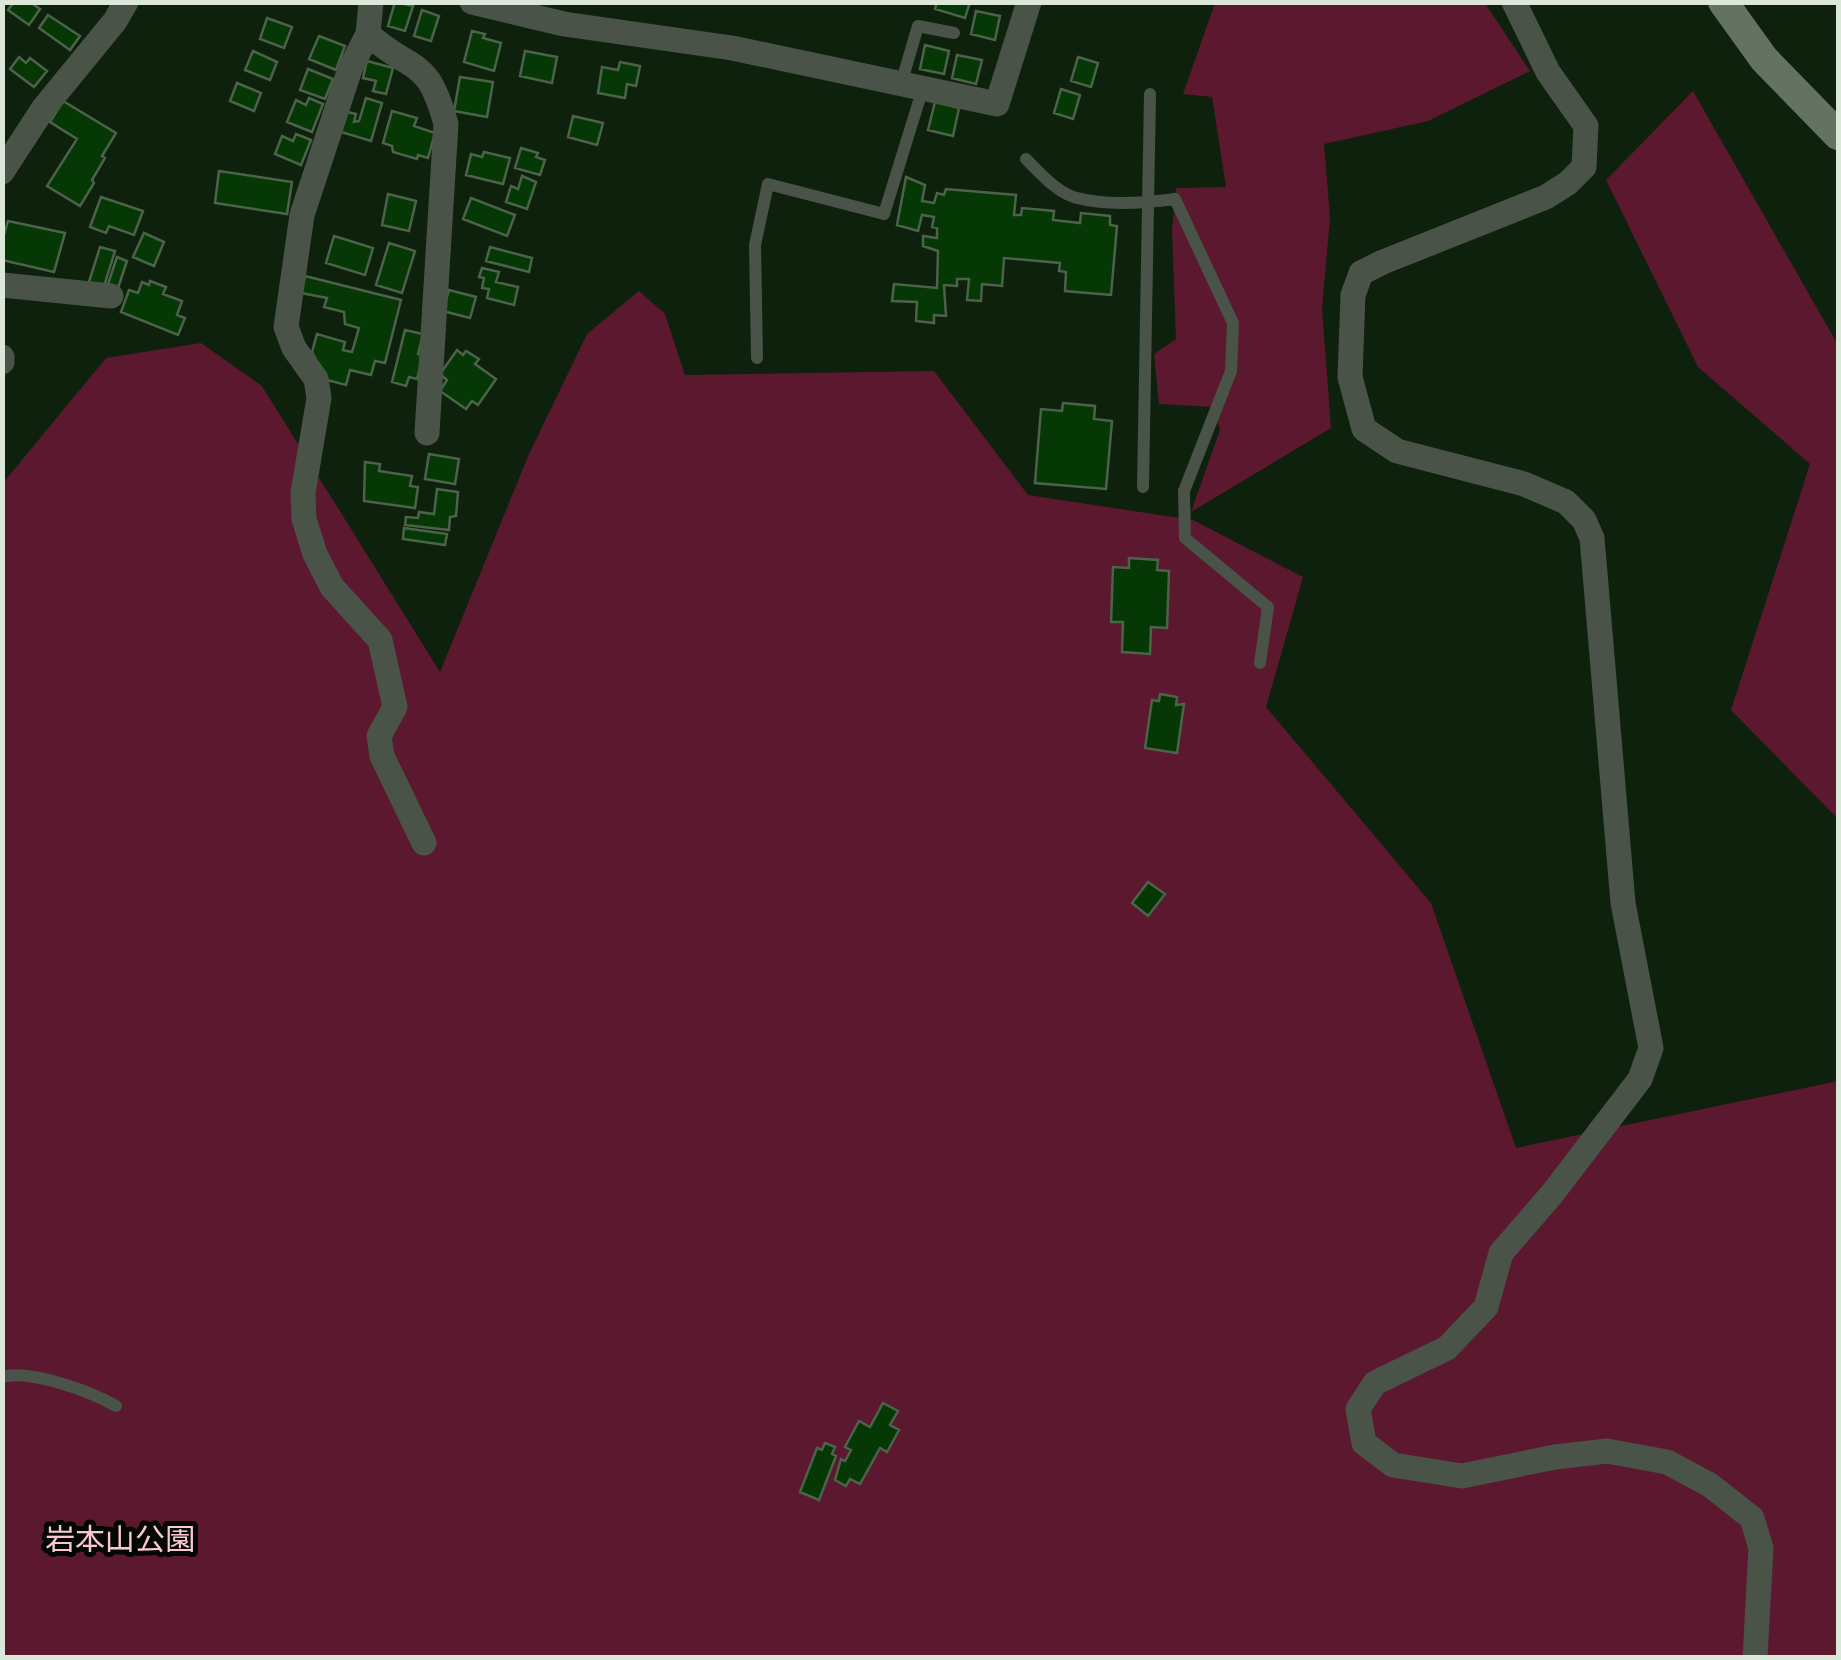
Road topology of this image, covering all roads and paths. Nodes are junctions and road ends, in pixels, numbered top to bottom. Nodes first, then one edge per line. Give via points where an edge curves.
1 (126, 2) edge
2 (371, 2) edge
3 (472, 2) edge
4 (1029, 2) edge
5 (1514, 2) edge
6 (1723, 2) edge
7 (954, 33) dead end
8 (368, 34) junction
9 (912, 86) junction
10 (1150, 94) dead end
11 (1838, 135) edge
12 (1026, 159) dead end
13 (2, 172) edge
14 (1148, 202) junction
15 (2, 285) edge
16 (111, 296) dead end
17 (756, 358) dead end
18 (427, 433) dead end
19 (1143, 486) dead end
20 (1260, 663) dead end
21 (424, 842) dead end
22 (2, 1377) edge
23 (116, 1406) dead end
24 (1755, 1658) edge

1 - 13 street
2 - 8 street
3 - 9 street
4 - 9 street via 997,104
5 - 24 street via 1548,72 1586,126 1584,167 1546,197 1362,273 1353,295 1350,377 1364,428 1397,451 1524,484 1566,502 1588,529 1624,902 1651,1048 1640,1079 1500,1253 1486,1307 1447,1348 1375,1384 1358,1409 1364,1443 1393,1465 1462,1476 1607,1452 1667,1462 1710,1485 1752,1518 1761,1548
6 - 11 main road via 1764,59
7 - 9 lane via 918,26
8 - 18 street via 422,68 446,124
8 - 21 street via 344,85 302,215 286,327 320,398 304,519 332,586 380,640 394,707 380,736 382,756
9 - 17 lane via 884,214 768,184 755,246
10 - 14 lane
12 - 14 lane via 1075,198
14 - 19 lane
14 - 20 lane via 1175,199 1233,323 1231,371 1184,491 1185,538 1268,607
15 - 16 street
22 - 23 lane via 78,1390

